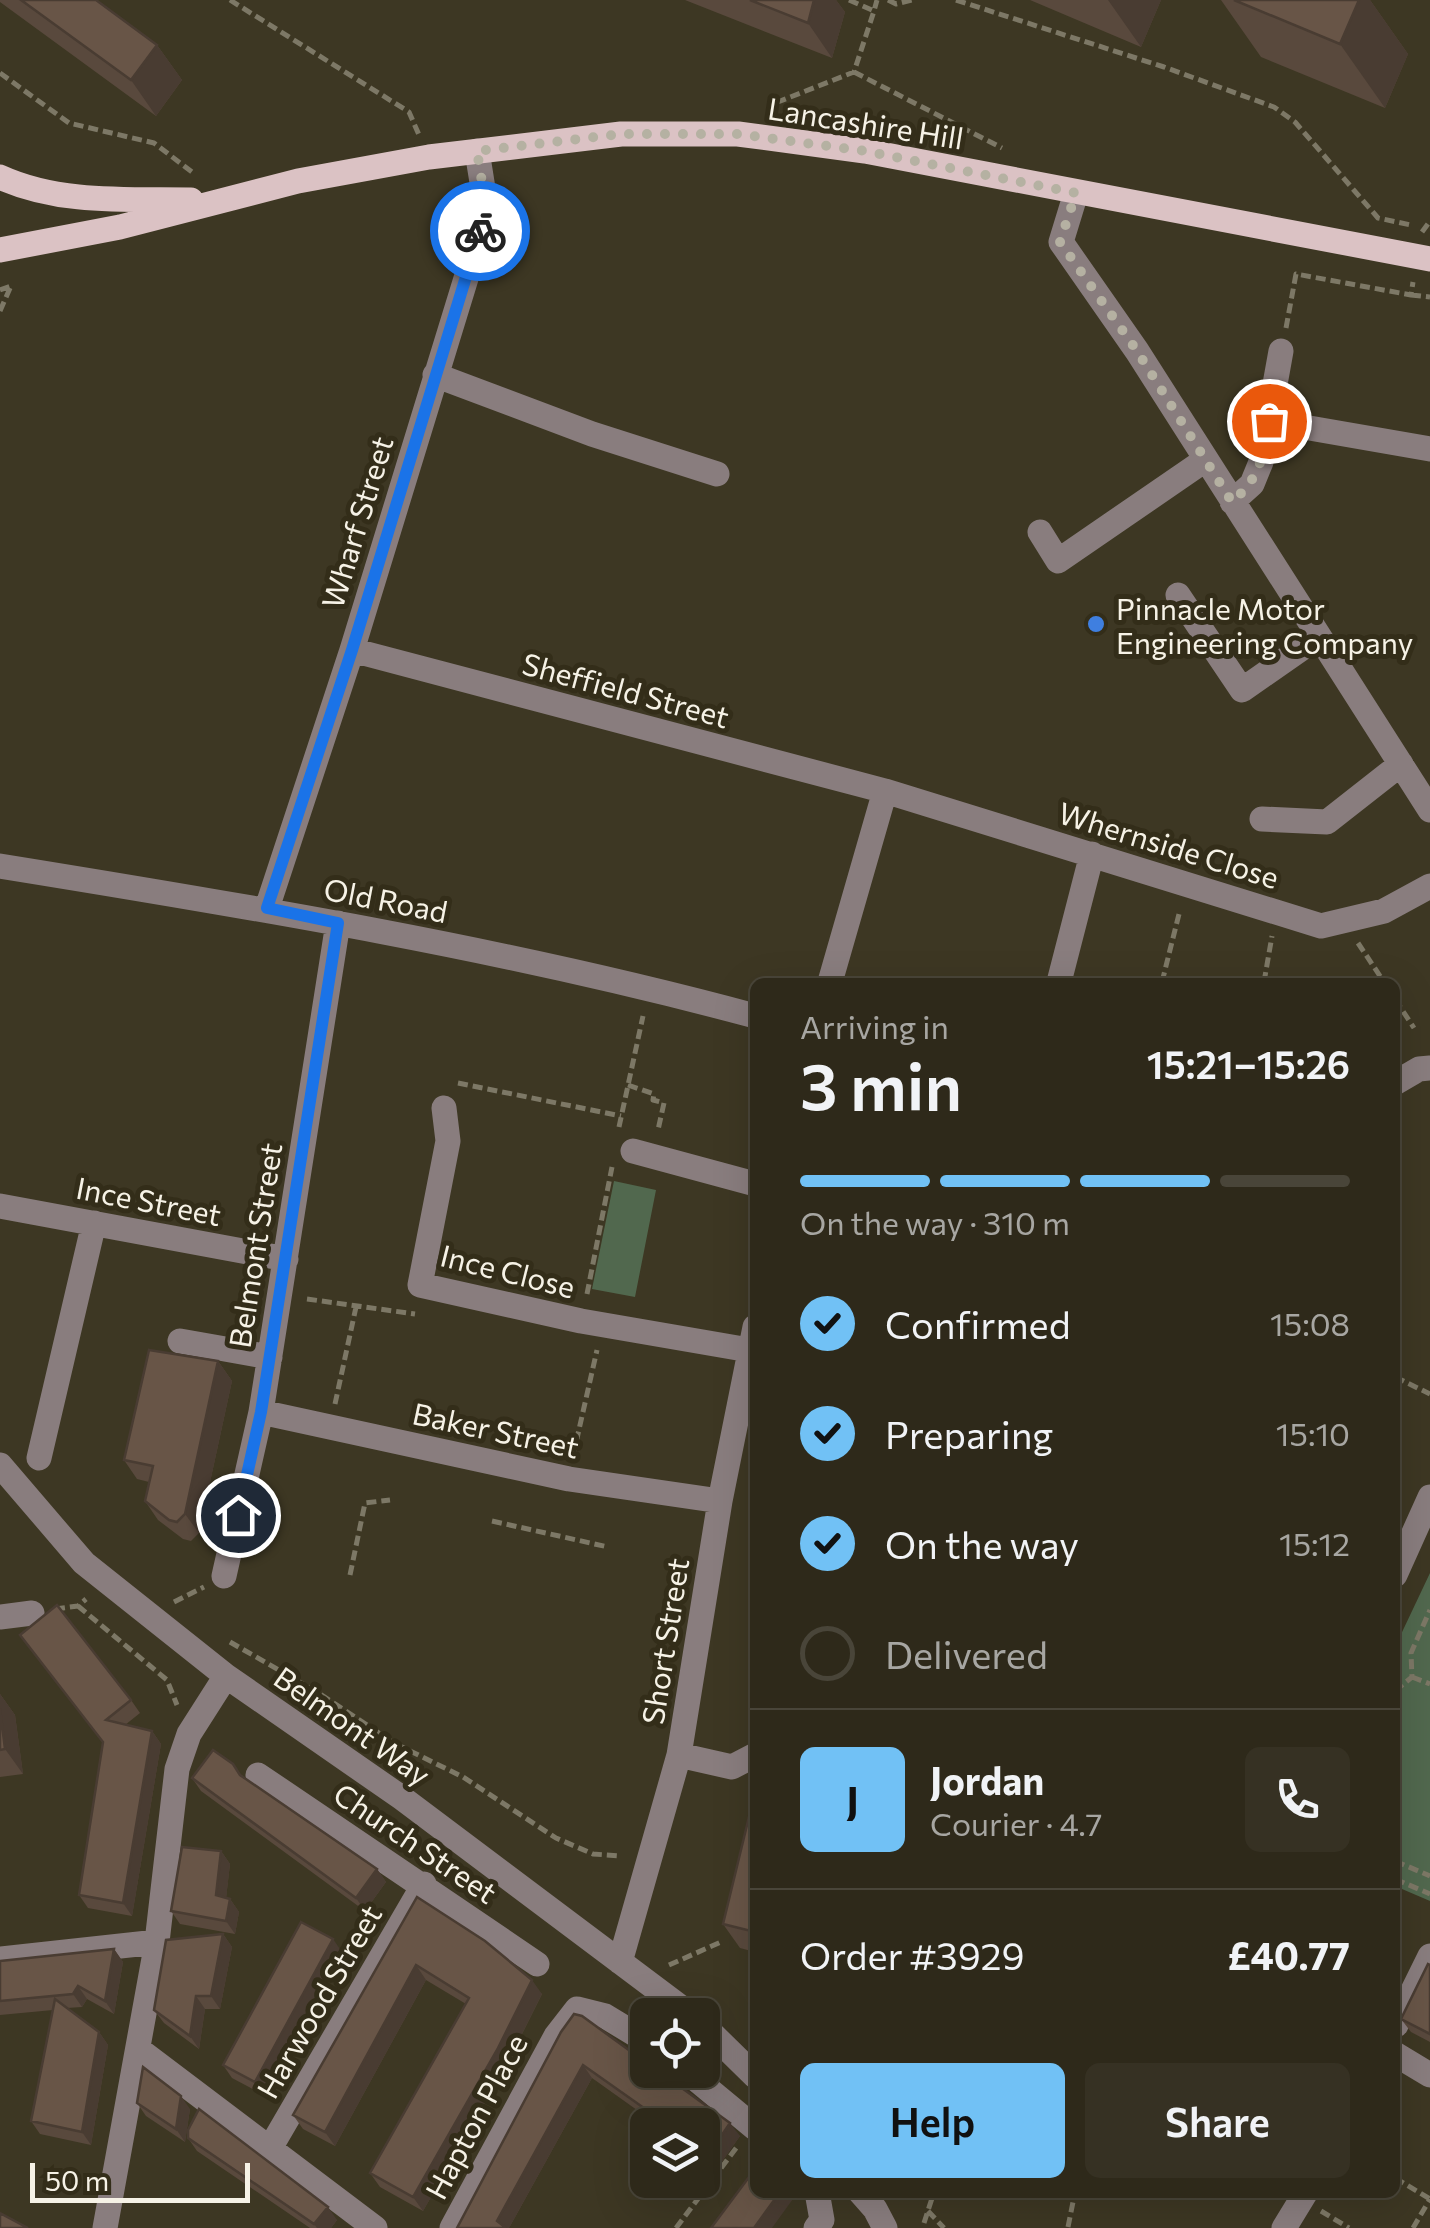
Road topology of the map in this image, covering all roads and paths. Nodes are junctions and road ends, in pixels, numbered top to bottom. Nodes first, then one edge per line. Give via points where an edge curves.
1 (230, 0) edge
2 (850, 0) edge
3 (878, 0) edge
4 (888, 0) edge
5 (912, 0) edge
6 (956, 0) edge
7 (874, 11) junction
8 (854, 72) junction
9 (0, 73) edge
10 (770, 105) dead end
11 (477, 151) junction
12 (429, 157) junction
13 (0, 176) edge
14 (1000, 178) junction
15 (1076, 193) junction
16 (230, 200) junction
17 (1430, 222) edge
18 (1423, 228) junction
19 (0, 250) edge
20 (1424, 258) edge
21 (0, 290) edge
22 (1410, 295) junction
23 (1430, 296) edge
24 (0, 311) edge
25 (1282, 351) joint
26 (435, 374) junction
27 (1269, 421) junction
28 (1430, 449) edge
29 (1206, 460) junction
30 (717, 474) dead end
31 (1232, 502) junction
32 (1040, 532) dead end
33 (1178, 595) dead end
34 (1318, 637) junction
35 (352, 650) junction
36 (1401, 764) junction
37 (884, 791) junction
38 (1430, 810) edge
39 (1262, 819) dead end
40 (1092, 854) junction
41 (0, 866) edge
42 (1186, 883) junction
43 (1430, 886) edge
44 (267, 908) junction
45 (1277, 912) junction
46 (1343, 921) junction
47 (338, 923) junction
48 (831, 978) edge
49 (1060, 978) edge
50 (1163, 978) edge
51 (1265, 978) edge
52 (1381, 978) edge
53 (1400, 1007) edge
54 (750, 1015) edge
55 (1414, 1028) dead end
56 (1430, 1068) edge
57 (1400, 1080) edge
58 (628, 1085) dead end
59 (444, 1108) joint
60 (622, 1116) dead end
61 (643, 1154) joint
62 (750, 1183) edge
63 (0, 1206) edge
64 (94, 1223) junction
65 (286, 1259) junction
66 (420, 1286) junction
67 (279, 1295) junction
68 (356, 1306) junction
69 (604, 1325) junction
70 (180, 1341) dead end
71 (750, 1343) edge
72 (270, 1357) junction
73 (750, 1357) edge
74 (1400, 1379) edge
75 (1430, 1394) edge
76 (261, 1412) junction
77 (330, 1426) junction
78 (39, 1458) dead end
79 (0, 1465) edge
80 (570, 1479) junction
81 (1430, 1497) edge
82 (390, 1500) dead end
83 (720, 1501) junction
84 (492, 1521) dead end
85 (608, 1546) dead end
86 (1400, 1563) edge
87 (224, 1576) joint
88 (350, 1576) dead end
89 (162, 1593) dead end
90 (175, 1603) junction
91 (78, 1606) dead end
92 (1430, 1610) edge
93 (32, 1613) dead end
94 (186, 1613) dead end
95 (0, 1617) edge
96 (228, 1641) dead end
97 (226, 1676) junction
98 (1412, 1677) junction
99 (1430, 1684) edge
100 (1400, 1687) edge
101 (189, 1734) junction
102 (678, 1754) junction
103 (750, 1757) edge
104 (258, 1775) dead end
105 (649, 1859) junction
106 (1400, 1863) edge
107 (1430, 1876) edge
108 (1400, 1881) edge
109 (424, 1884) junction
110 (1430, 1894) edge
111 (157, 1942) junction
112 (721, 1942) edge
113 (1430, 1956) edge
114 (0, 1959) edge
115 (537, 1964) dead end
116 (630, 1970) junction
117 (667, 1998) edge
118 (1400, 2016) edge
119 (630, 2031) edge
120 (720, 2042) edge
121 (138, 2049) junction
122 (1400, 2057) edge
123 (750, 2071) edge
124 (1430, 2075) edge
125 (707, 2088) edge
126 (750, 2124) edge
127 (750, 2132) edge
128 (270, 2150) junction
129 (1400, 2181) edge
130 (818, 2198) edge
131 (865, 2198) edge
132 (932, 2198) edge
133 (1074, 2198) edge
134 (1302, 2198) edge
135 (1430, 2199) edge
136 (928, 2211) junction
137 (924, 2223) dead end
138 (1068, 2226) edge
139 (104, 2228) edge
140 (376, 2228) edge
141 (452, 2228) edge
142 (676, 2228) edge
143 (816, 2228) edge
144 (885, 2228) edge
145 (944, 2228) edge
146 (1284, 2228) edge
147 (1413, 2228) edge

1 - 12 path via 409,112
2 - 7 path
3 - 7 path
4 - 5 path
6 - 18 path via 1274,107 1378,218
7 - 8 path
8 - 10 path
8 - 14 path via 1005,149
9 - 16 path via 68,123 154,143
11 - 12 main road, Lancashire Hill
11 - 14 main road, Lancashire Hill via 621,134 738,134
11 - 26 street, Wharf Street via 482,223
12 - 16 main road, Lancashire Hill
13 - 16 main road, Lancashire Hill via 32,191 104,199
14 - 15 main road, Lancashire Hill
15 - 20 main road, Lancashire Hill
15 - 29 street via 1060,242
16 - 19 main road, Lancashire Hill
17 - 18 path
18 - 20 path
20 - 22 path
21 - 24 path via 11,286
22 - 23 path
22 - 25 path via 1296,274
25 - 27 street
26 - 30 street
26 - 35 street, Wharf Street
27 - 28 street
27 - 31 street via 1252,484
29 - 31 street
29 - 32 street via 1058,561
31 - 34 street
33 - 34 street via 1242,690
34 - 36 street
35 - 37 street, Sheffield Street
35 - 44 street, Wharf Street
36 - 38 street
36 - 39 street via 1327,822
37 - 40 street, Whernside Close
37 - 48 street
40 - 42 street, Whernside Close
40 - 49 street
41 - 44 street, Old Road
42 - 45 street, Whernside Close
42 - 50 path
43 - 46 street, Whernside Close via 1384,912
44 - 47 street, Old Road
45 - 46 street, Whernside Close via 1320,926
45 - 51 path
46 - 52 path
47 - 54 street, Old Road
47 - 65 street, Belmont Street
53 - 55 path
56 - 57 street
58 - 61 path via 664,1103
59 - 60 path via 450,1082
59 - 66 street, Ince Close via 448,1141
61 - 62 street
63 - 64 street, Ince Street
64 - 65 street, Ince Street
64 - 78 street
65 - 67 street, Belmont Street
66 - 68 path via 416,1314
66 - 69 street, Ince Close
67 - 68 path
67 - 72 street, Belmont Street
68 - 77 path
69 - 71 street, Ince Close
69 - 80 path
70 - 72 street
72 - 76 street, Belmont Street
73 - 83 street, Short Street
74 - 75 path
76 - 77 street, Baker Street
76 - 87 street, Belmont Street
77 - 80 street, Baker Street
79 - 97 street, Belmont Way via 84,1562
80 - 83 street, Baker Street
81 - 86 street
82 - 88 path via 365,1503
83 - 102 street, Short Street
84 - 85 path
87 - 90 path
89 - 90 path
90 - 94 path
91 - 101 path via 167,1680
92 - 98 path via 1411,1653
93 - 95 street
96 - 105 path via 394,1743 463,1776 556,1838 593,1854
97 - 101 street
97 - 116 street, Belmont Way
98 - 99 path
98 - 100 path
101 - 111 street via 177,1769
102 - 103 street via 732,1766
102 - 105 street, Short Street
104 - 109 street, Church Street
105 - 116 street, Short Street
106 - 107 path
108 - 110 path
109 - 115 street, Church Street
109 - 128 street, Harwood Street
111 - 114 street
111 - 121 street
112 - 116 path
113 - 118 street
116 - 117 street, Belmont Way
119 - 141 street, Hapton Place via 577,2008
120 - 123 street
121 - 128 street
121 - 139 street
122 - 124 street
125 - 126 street
127 - 142 path
128 - 140 street
129 - 135 path
130 - 143 street via 822,2220
131 - 144 street
132 - 136 path
133 - 138 path
134 - 146 street
135 - 147 path
136 - 137 path
136 - 145 path

